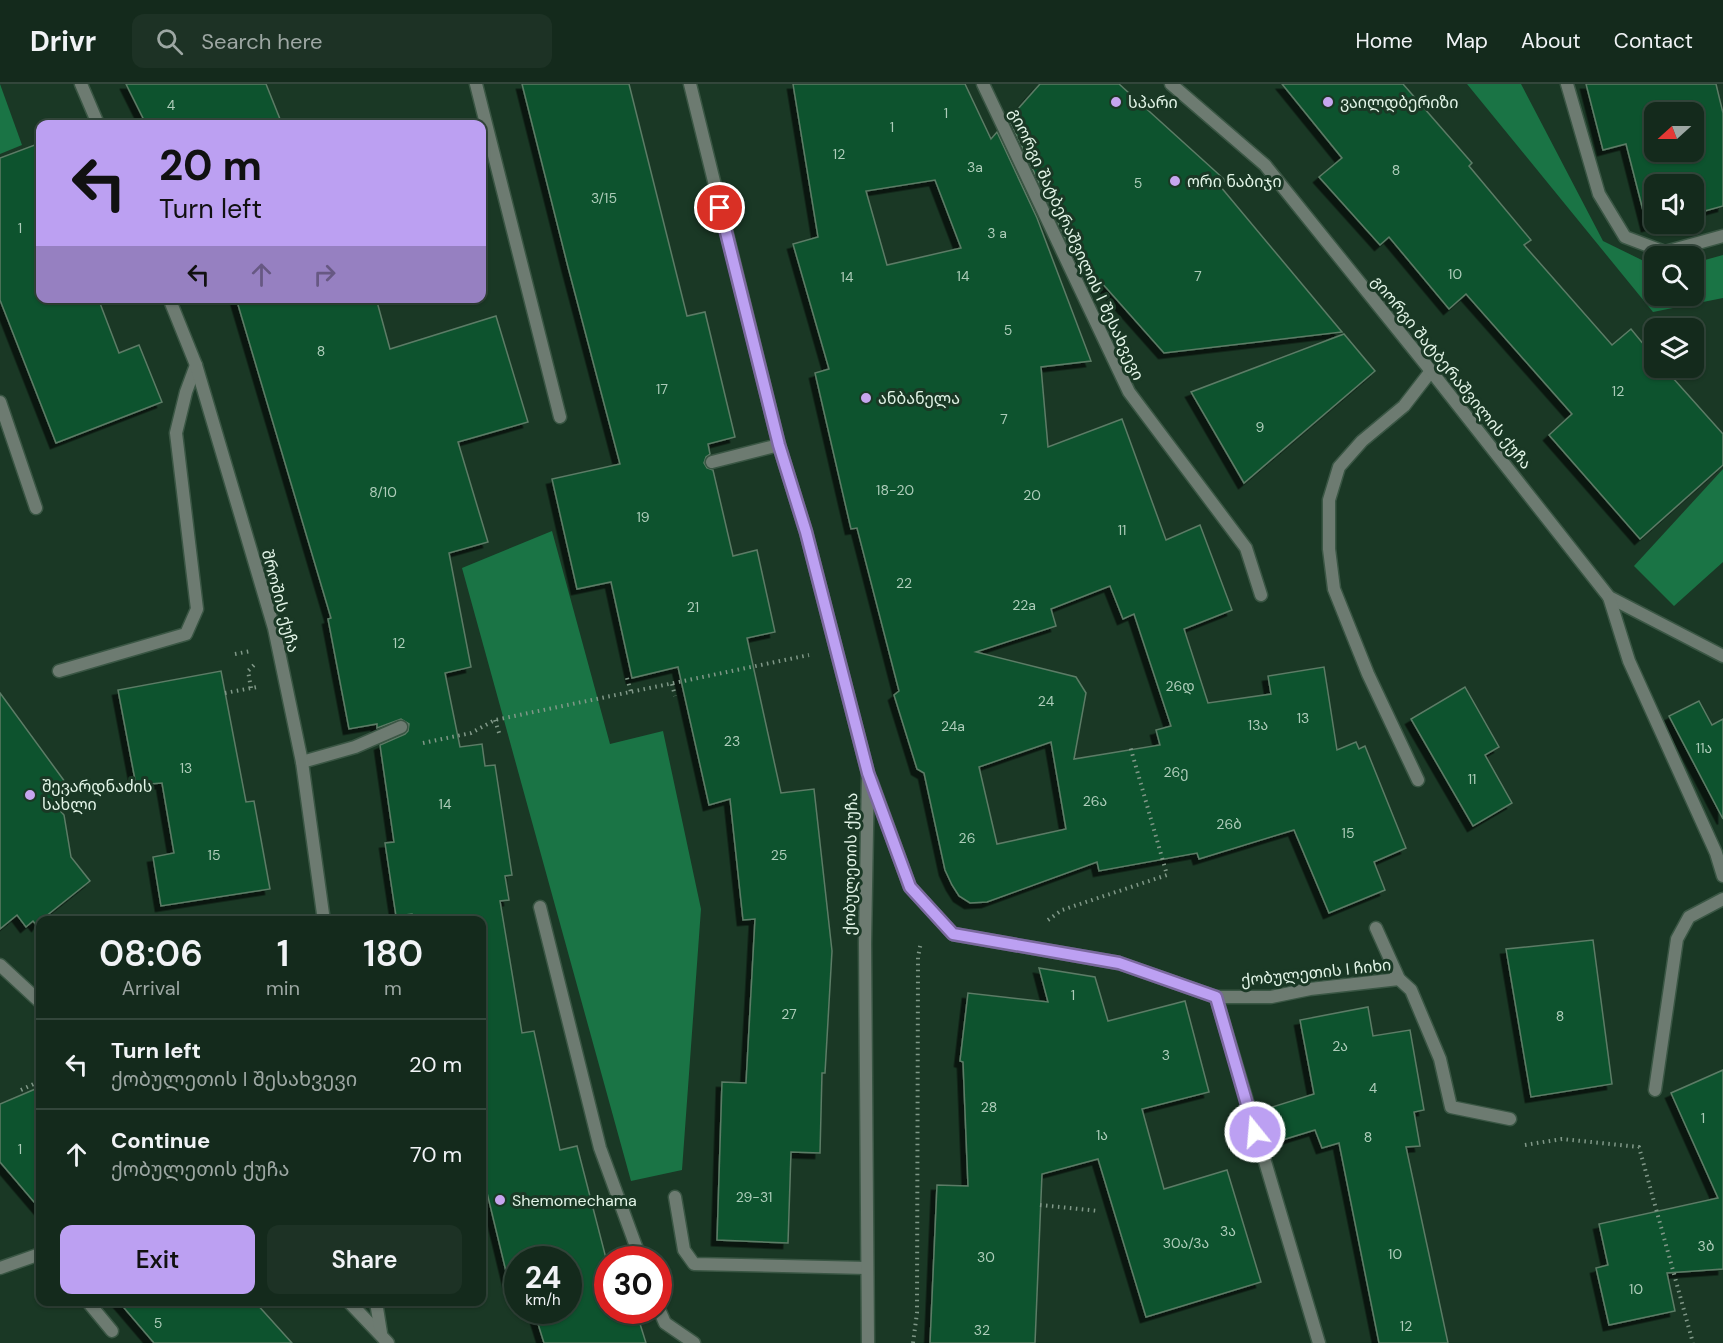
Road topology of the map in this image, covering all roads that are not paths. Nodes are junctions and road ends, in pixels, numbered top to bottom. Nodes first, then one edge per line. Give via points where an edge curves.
1 (81, 84) edge
2 (476, 84) edge
3 (690, 84) edge
4 (983, 84) edge
5 (1171, 84) edge
6 (1567, 84) edge
7 (96, 120) edge
8 (485, 120) edge
9 (486, 124) edge
10 (1723, 236) edge
11 (171, 303) edge
12 (196, 364) junction
13 (1431, 370) junction
14 (0, 402) edge
15 (560, 417) dead end
16 (779, 445) junction
17 (712, 462) dead end
18 (36, 508) dead end
19 (1261, 595) dead end
20 (1609, 597) junction
21 (1723, 656) edge
22 (60, 671) dead end
23 (401, 727) dead end
24 (302, 762) junction
25 (868, 773) junction
26 (1418, 780) dead end
27 (1720, 851) edge
28 (1723, 876) edge
29 (1723, 899) edge
30 (540, 907) dead end
31 (323, 916) edge
32 (1376, 928) dead end
33 (0, 965) edge
34 (1399, 979) junction
35 (1216, 997) junction
36 (36, 998) edge
37 (1655, 1089) dead end
38 (1510, 1119) dead end
39 (675, 1197) dead end
40 (636, 1246) edge
41 (36, 1255) edge
42 (0, 1268) edge
43 (867, 1268) junction
44 (91, 1306) edge
45 (353, 1306) edge
46 (377, 1306) edge
47 (666, 1324) edge
48 (112, 1331) dead end
49 (384, 1338) edge
50 (694, 1343) edge
51 (868, 1343) edge
52 (1319, 1343) edge

1 - 7 street
2 - 8 street
3 - 16 street, ქობულეთის ქუჩა
4 - 19 street, გიორგი შატბერაშვილის I შესახვევი via 1129,392 1246,548
5 - 13 street, გიორგი შატბერაშვილის ქუჩა via 1265,165
6 - 10 street via 1599,194 1625,237 1665,252
9 - 15 street
11 - 12 street, შროშის ქუჩა
12 - 22 street via 176,433 197,609 186,634
12 - 24 street, შროშის ქუჩა via 274,628
13 - 20 street, გიორგი შატბერაშვილის ქუჩა
13 - 26 street via 1404,406 1362,441 1339,467 1329,500 1334,589 1368,674
14 - 18 street
16 - 17 street
16 - 25 street, ქობულეთის ქუჩა via 806,532
20 - 21 street, გიორგი შატბერაშვილის ქუჩა
20 - 27 street via 1629,661
23 - 24 street via 356,747
24 - 31 street, შროშის ქუჩა
25 - 35 street, ქობულეთის I ჩიხი via 910,887 953,934 1119,963
25 - 43 street, ქობულეთის ქუჩა
27 - 28 street
29 - 37 street via 1689,917 1677,939
30 - 40 street via 600,1148
32 - 34 street
33 - 36 street
34 - 35 street, ქობულეთის I ჩიხი via 1271,997
34 - 38 street, ქობულეთის I ჩიხი via 1411,990 1440,1059 1451,1107
35 - 52 street
39 - 43 street via 684,1250 694,1264
41 - 42 street
43 - 51 street, ქობულეთის ქუჩა
44 - 48 street
45 - 49 street
46 - 49 street
47 - 50 street

